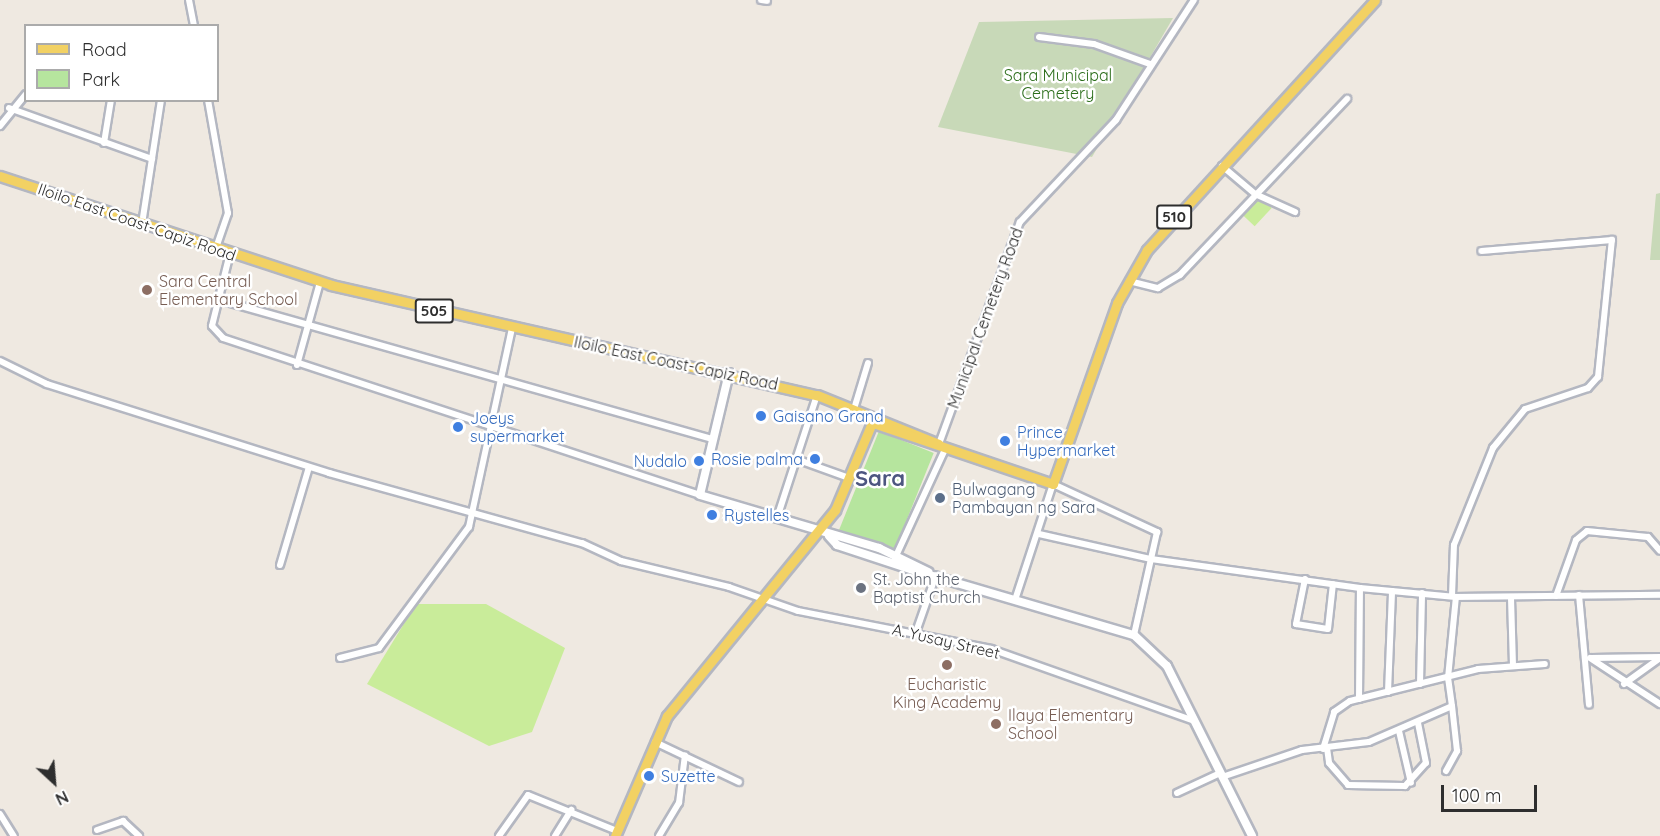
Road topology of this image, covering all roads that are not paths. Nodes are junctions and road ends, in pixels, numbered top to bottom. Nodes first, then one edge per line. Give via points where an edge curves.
1 (189, 0) edge
2 (1194, 0) edge
3 (1375, 0) edge
4 (194, 24) edge
5 (1039, 37) dead end
6 (1150, 64) junction
7 (24, 96) edge
8 (1347, 99) dead end
9 (111, 102) edge
10 (161, 102) edge
11 (208, 102) edge
12 (9, 108) junction
13 (0, 126) edge
14 (104, 143) junction
15 (152, 159) junction
16 (1221, 166) junction
17 (1, 178) edge
18 (1256, 194) junction
19 (1295, 212) dead end
20 (142, 224) junction
21 (216, 249) junction
22 (1481, 251) dead end
23 (230, 253) junction
24 (1129, 281) junction
25 (320, 282) junction
26 (220, 300) junction
27 (309, 326) junction
28 (512, 328) junction
29 (0, 361) edge
30 (868, 363) dead end
31 (297, 365) junction
32 (729, 373) junction
33 (504, 382) junction
34 (817, 395) junction
35 (854, 409) junction
36 (874, 421) junction
37 (494, 427) junction
38 (712, 439) junction
39 (942, 445) junction
40 (796, 459) junction
41 (309, 467) junction
42 (849, 478) junction
43 (1053, 484) junction
44 (700, 495) junction
45 (474, 513) junction
46 (777, 518) junction
47 (818, 532) junction
48 (1039, 534) junction
49 (1660, 551) edge
50 (894, 558) junction
51 (1151, 559) junction
52 (280, 565) dead end
53 (932, 573) junction
54 (1305, 579) junction
55 (1334, 584) junction
56 (1360, 588) junction
57 (1392, 591) junction
58 (1422, 593) junction
59 (1579, 595) junction
60 (1660, 595) edge
61 (1454, 596) junction
62 (1556, 596) junction
63 (1016, 597) junction
64 (1511, 598) junction
65 (762, 599) junction
66 (916, 632) junction
67 (1134, 635) junction
68 (1660, 657) edge
69 (340, 658) dead end
70 (1587, 658) junction
71 (1513, 664) junction
72 (1545, 664) dead end
73 (1448, 678) junction
74 (1420, 684) junction
75 (1624, 684) junction
76 (1388, 692) junction
77 (1359, 699) junction
78 (1660, 704) edge
79 (1589, 705) dead end
80 (1452, 706) junction
81 (1194, 721) junction
82 (1418, 723) junction
83 (1399, 732) junction
84 (654, 741) junction
85 (1325, 748) junction
86 (685, 755) junction
87 (1446, 771) dead end
88 (1221, 775) junction
89 (740, 782) dead end
90 (1411, 783) junction
91 (1177, 793) dead end
92 (571, 810) junction
93 (0, 814) edge
94 (97, 830) dead end
95 (615, 835) edge
96 (14, 836) edge
97 (139, 836) edge
98 (499, 836) edge
99 (555, 836) edge
100 (659, 836) edge
101 (1252, 836) edge

1 - 4 street
2 - 6 street, Municipal Cemetery Road
3 - 16 main road, 510
5 - 6 street via 1094,44
6 - 39 street, Municipal Cemetery Road via 1116,120 1020,222
7 - 12 street
8 - 18 street
9 - 14 street
10 - 15 street
11 - 21 street via 228,213
12 - 13 street
12 - 14 street
14 - 15 street
15 - 20 street
16 - 18 street
16 - 24 main road, 510 via 1169,222
17 - 20 main road, Iloilo East Coast-Capiz Road / 505
18 - 19 street
18 - 24 street via 1170,283 1158,288
20 - 21 main road, Iloilo East Coast-Capiz Road / 505
21 - 23 main road, Iloilo East Coast-Capiz Road / 505
22 - 61 street via 1612,240 1598,377 1588,388 1525,409 1493,448 1454,545
23 - 25 main road, Iloilo East Coast-Capiz Road / 505
23 - 26 street
24 - 43 main road, 510
25 - 27 street
25 - 28 main road, Iloilo East Coast-Capiz Road / 505
26 - 27 street
26 - 31 street via 214,333
27 - 31 street
27 - 33 street
28 - 32 main road, Iloilo East Coast-Capiz Road / 505
28 - 33 street
29 - 41 street, A. Yusay Street via 47,384
30 - 35 street
31 - 37 street
32 - 34 main road, Iloilo East Coast-Capiz Road / 505
32 - 38 street
33 - 37 street
33 - 38 street
34 - 35 main road, Iloilo East Coast-Capiz Road / 505
34 - 40 street
35 - 36 main road, Iloilo East Coast-Capiz Road / 505
36 - 39 main road, Iloilo East Coast-Capiz Road
36 - 42 main road
37 - 44 street
37 - 45 street
38 - 44 street
39 - 43 main road, Iloilo East Coast-Capiz Road
39 - 50 street, Municipal Cemetery Road
40 - 42 street
40 - 46 street
41 - 45 street, A. Yusay Street
41 - 52 street
42 - 47 main road
43 - 48 street
43 - 51 street via 1154,529
44 - 46 street
45 - 65 street, A. Yusay Street
45 - 69 street via 379,648
46 - 47 street
47 - 50 street
47 - 65 main road
48 - 51 street
48 - 63 street
49 - 62 street via 1648,537 1587,531 1576,540
50 - 53 street
51 - 54 street
51 - 67 street
53 - 63 street
53 - 66 street
54 - 55 street
54 - 55 street via 1296,624 1328,629
55 - 56 street
56 - 57 street
56 - 77 street
57 - 58 street
57 - 76 street
58 - 61 street
58 - 74 street
59 - 60 street
59 - 62 street
59 - 70 street
61 - 64 street
61 - 73 street
62 - 64 street
63 - 67 street
64 - 71 street
65 - 66 street, A. Yusay Street via 834,620
65 - 84 main road via 682,693
66 - 81 street, A. Yusay Street via 991,649
67 - 81 street via 1167,666
68 - 70 street
68 - 75 street
70 - 75 street
70 - 79 street
71 - 72 street
71 - 73 street
73 - 74 street
73 - 80 street
74 - 76 street
75 - 78 street
76 - 77 street
77 - 85 street via 1334,712
80 - 82 street
80 - 87 street via 1457,751
81 - 88 street
82 - 83 street
82 - 90 street via 1427,757
83 - 85 street
83 - 90 street
84 - 86 street
84 - 95 main road
85 - 88 street via 1302,750
85 - 90 street via 1329,763 1348,785 1389,790
86 - 89 street
86 - 100 street via 679,802
88 - 91 street
88 - 101 street
92 - 95 street
92 - 98 street via 528,795
92 - 99 street
93 - 96 street
94 - 97 street via 123,821

